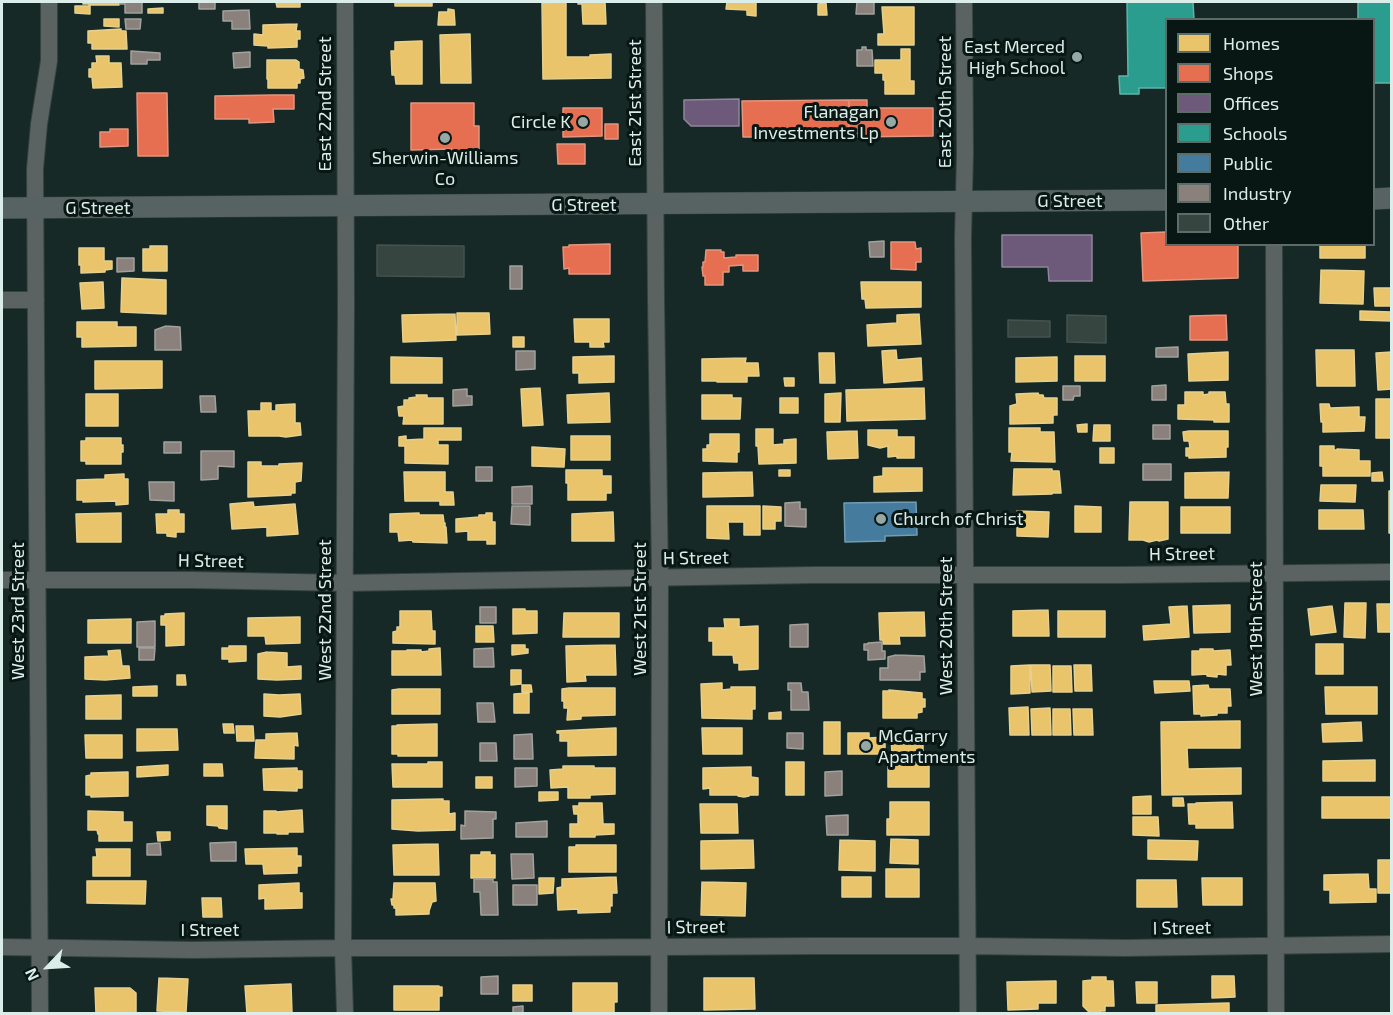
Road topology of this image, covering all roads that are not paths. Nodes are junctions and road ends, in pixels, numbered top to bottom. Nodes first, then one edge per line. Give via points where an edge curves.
1 (49, 2) edge
2 (345, 2) edge
3 (654, 2) edge
4 (964, 2) edge
5 (1392, 198) edge
6 (1375, 199) edge
7 (1165, 200) edge
8 (964, 202) junction
9 (655, 204) junction
10 (345, 206) junction
11 (2, 208) edge
12 (36, 208) junction
13 (1274, 246) edge
14 (2, 300) edge
15 (36, 300) junction
16 (1276, 572) junction
17 (1392, 572) edge
18 (966, 574) junction
19 (660, 578) junction
20 (2, 580) edge
21 (38, 581) junction
22 (344, 583) junction
23 (1392, 944) edge
24 (968, 946) junction
25 (1276, 946) junction
26 (2, 947) edge
27 (40, 947) junction
28 (658, 947) junction
29 (343, 948) junction
30 (40, 1014) edge
31 (345, 1014) edge
32 (659, 1014) edge
33 (968, 1014) edge
34 (1276, 1014) edge

1 - 12 street, West 23rd Street via 49,62 37,147
2 - 10 street, East 22nd Street
3 - 9 street, East 21st Street
4 - 8 street, East 20th Street
5 - 6 main road
7 - 8 main road, G Street
8 - 9 main road, G Street
8 - 18 street, West 20th Street
9 - 10 main road, G Street
9 - 19 street, West 21st Street
10 - 12 main road, G Street
10 - 22 street, West 22nd Street
11 - 12 main road, G Street
12 - 15 street, West 23rd Street
13 - 16 street, West 19th Street
14 - 15 street
15 - 21 street, West 23rd Street
16 - 17 street, H Street
16 - 18 street, H Street
16 - 25 street, West 19th Street
18 - 19 street, H Street
18 - 24 street, West 20th Street
19 - 22 street, H Street
19 - 28 street, West 21st Street
20 - 21 street, H Street
21 - 22 street, H Street
21 - 27 street, West 23rd Street
22 - 29 street, West 22nd Street
23 - 25 street, I Street
24 - 25 street, I Street
24 - 28 street, I Street
24 - 33 street, West 20th Street
25 - 34 street, West 19th Street
26 - 27 street, I Street
27 - 29 street, I Street
27 - 30 street, West 23rd Street
28 - 29 street, I Street
28 - 32 street, West 21st Street
29 - 31 street, West 22nd Street

